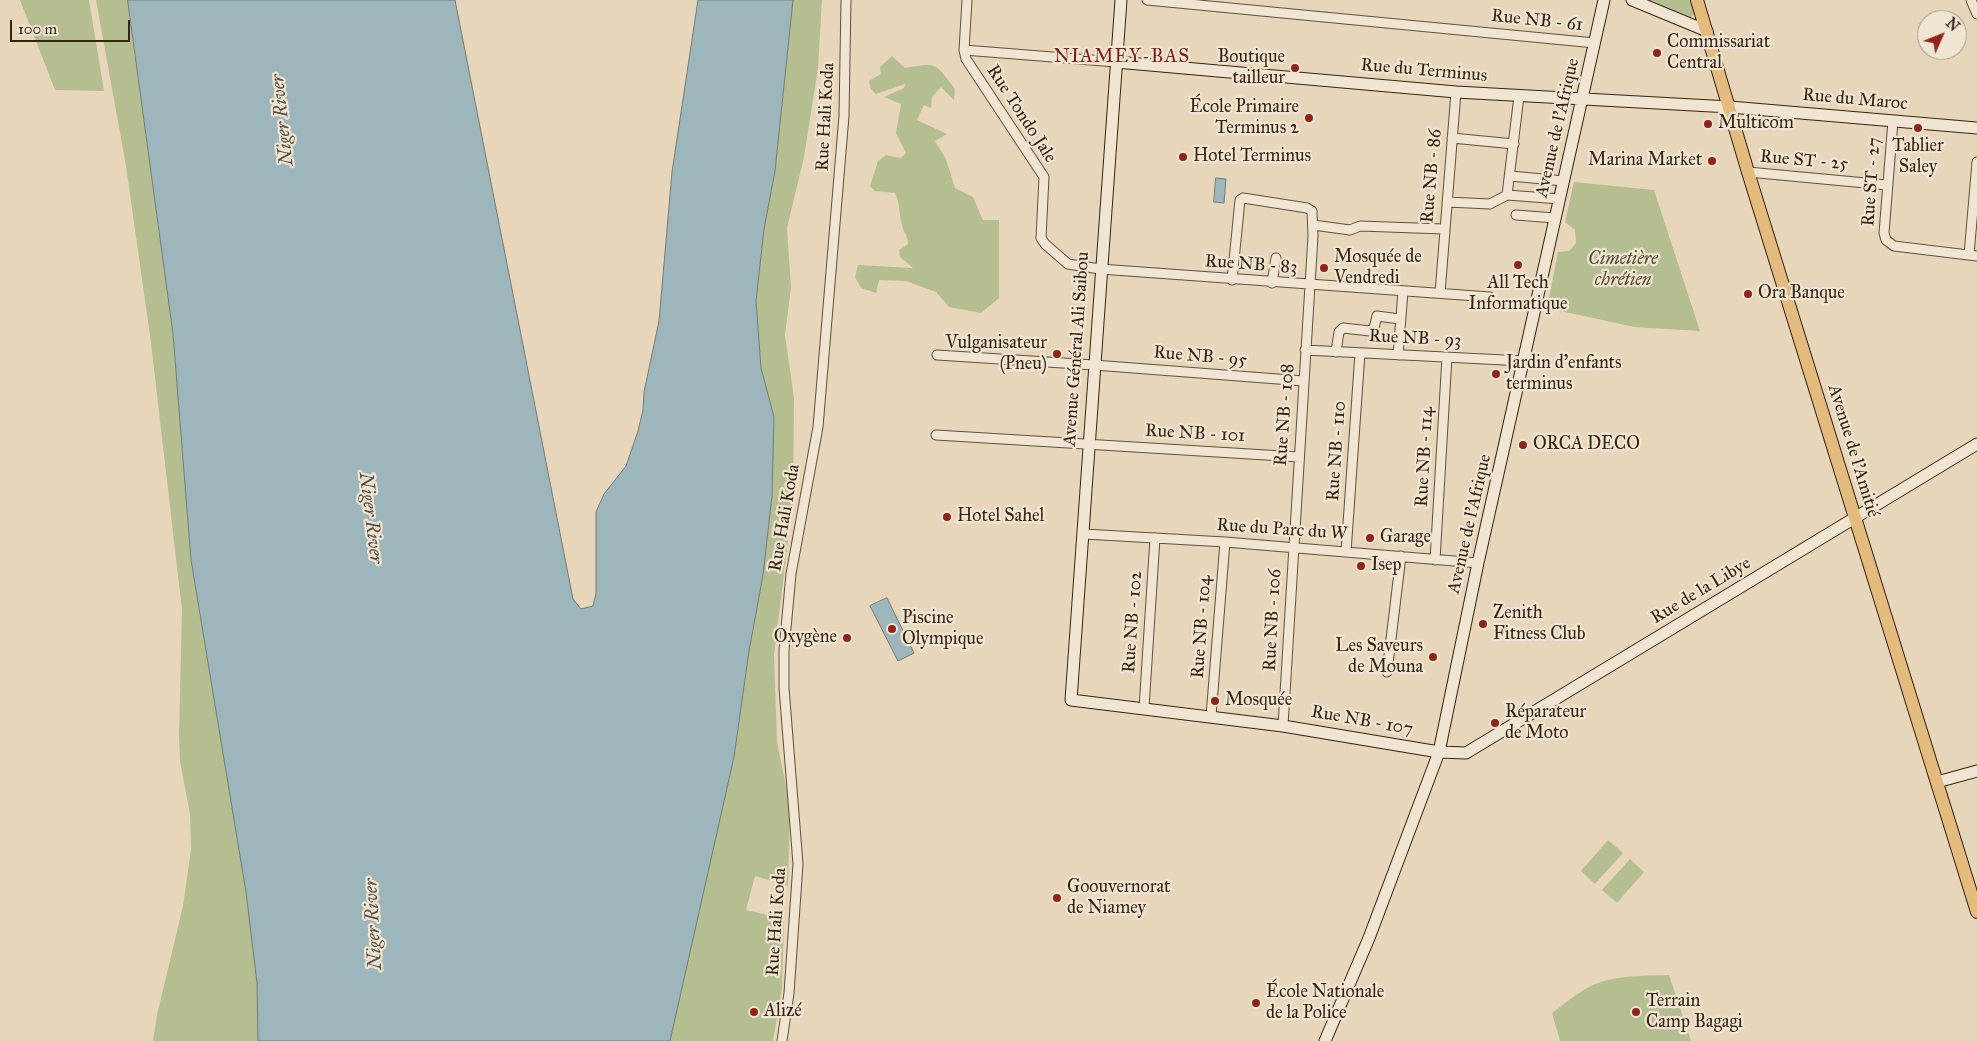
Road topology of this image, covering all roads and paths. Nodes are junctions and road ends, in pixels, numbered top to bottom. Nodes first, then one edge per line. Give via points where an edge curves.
1 (846, 0) edge
2 (967, 0) edge
3 (1121, 0) edge
4 (1147, 0) edge
5 (1604, 0) edge
6 (1632, 0) edge
7 (1698, 0) edge
8 (1971, 0) edge
9 (1213, 3) edge
10 (1977, 14) edge
11 (1707, 31) junction
12 (1595, 43) junction
13 (964, 50) junction
14 (1116, 62) junction
15 (1456, 92) junction
16 (1519, 96) junction
17 (1582, 99) junction
18 (1730, 107) junction
19 (1893, 121) junction
20 (1977, 128) edge
21 (1452, 138) junction
22 (1514, 144) junction
23 (1977, 162) edge
24 (1748, 172) junction
25 (1511, 176) junction
26 (1564, 182) junction
27 (1887, 184) junction
28 (1508, 196) junction
29 (1560, 199) junction
30 (1447, 202) junction
31 (1516, 215) dead end
32 (1555, 218) junction
33 (1313, 225) junction
34 (1444, 229) junction
35 (1973, 256) edge
36 (1276, 258) dead end
37 (1100, 269) junction
38 (1232, 280) junction
39 (1272, 283) junction
40 (1310, 285) junction
41 (1402, 291) junction
42 (1440, 294) junction
43 (1490, 297) dead end
44 (1400, 319) junction
45 (1306, 350) junction
46 (1336, 352) junction
47 (1360, 353) junction
48 (1398, 354) junction
49 (937, 356) dead end
50 (1447, 357) junction
51 (1524, 361) junction
52 (1094, 364) junction
53 (1304, 381) junction
54 (936, 435) dead end
55 (1089, 444) junction
56 (1977, 444) edge
57 (1299, 457) junction
58 (1855, 516) junction
59 (1084, 534) junction
60 (1155, 538) junction
61 (1224, 542) junction
62 (1293, 547) junction
63 (1346, 552) junction
64 (1401, 556) junction
65 (1435, 560) junction
66 (1478, 563) junction
67 (1387, 672) dead end
68 (1071, 700) joint
69 (1144, 708) junction
70 (1211, 716) junction
71 (1283, 726) junction
72 (1439, 752) junction
73 (1977, 772) edge
74 (1938, 782) junction
75 (1977, 912) edge
76 (782, 1041) edge
77 (1325, 1041) edge

1 - 76 street, Rue Hali Koda via 844,116 818,426 791,574 784,650 798,864 789,993
2 - 13 street, Rue Tondo Jale
3 - 14 street, Avenue Général Ali Saibou
4 - 9 street, Rue NB - 61
5 - 12 street, Avenue de l'Afrique
6 - 11 street
7 - 11 main road, Avenue de l'Amitié
8 - 10 street
9 - 12 street, Rue NB - 61
11 - 18 main road, Avenue de l'Amitié
12 - 17 street, Avenue de l'Afrique
13 - 14 street
13 - 37 street, Rue Tondo Jale via 970,67 1044,177 1041,231 1045,244 1068,264
14 - 15 street, Rue du Terminus
14 - 37 street, Avenue Général Ali Saibou
15 - 16 street, Rue du Terminus
15 - 21 street, Rue NB - 86
16 - 17 street, Rue du Terminus
16 - 22 street
17 - 18 street, Rue du Terminus
17 - 26 street, Avenue de l'Afrique
18 - 19 street, Rue du Maroc
18 - 24 main road, Avenue de l'Amitié
19 - 20 street, Rue du Maroc
19 - 27 street, Rue ST - 27
21 - 22 street
21 - 30 street, Rue NB - 86
22 - 25 street
23 - 35 street
24 - 27 street, Rue ST - 25
24 - 58 main road, Avenue de l'Amitié
25 - 26 street
25 - 28 street
26 - 29 street, Avenue de l'Afrique
27 - 35 street, Rue ST - 27 via 1884,233 1889,244
28 - 29 street
28 - 30 street via 1490,204
29 - 32 street, Avenue de l'Afrique
30 - 34 street, Rue NB - 86
31 - 32 street
32 - 51 street, Avenue de l'Afrique
33 - 34 street via 1350,230 1360,226
33 - 38 street, Rue NB - 108 via 1310,210 1241,199
33 - 40 street, Rue NB - 108
34 - 42 street, Rue NB - 86
36 - 39 street
37 - 38 street, Rue NB - 83
37 - 52 street, Avenue Général Ali Saibou
38 - 39 street, Rue NB - 83
39 - 40 street, Rue NB - 83
40 - 41 street, Rue NB - 83
40 - 45 street, Rue NB - 108
41 - 42 street, Rue NB - 83
41 - 44 street
42 - 43 street, Rue NB - 83
44 - 46 street via 1376,316 1374,328 1370,331 1341,330
44 - 48 street
45 - 46 street, Rue NB - 93
45 - 53 street, Rue NB - 108
46 - 47 street, Rue NB - 93
47 - 48 street, Rue NB - 93
47 - 63 street, Rue NB - 110
48 - 50 street, Rue NB - 93
49 - 52 street, Rue NB - 95
50 - 51 street, Rue NB - 93
50 - 65 street, Rue NB - 114
51 - 66 street, Avenue de l'Afrique
52 - 53 street, Rue NB - 95
52 - 55 street, Avenue Général Ali Saibou
53 - 57 street, Rue NB - 108
54 - 55 street, Rue NB - 101
55 - 57 street, Rue NB - 101
55 - 59 street, Avenue Général Ali Saibou
56 - 58 street, Rue de la Libye
57 - 62 street, Rue NB - 108
58 - 72 street, Rue de la Libye via 1474,750 1458,754
58 - 74 main road, Avenue de l'Amitié
59 - 60 street, Rue du Parc du W
59 - 68 street, Avenue Général Ali Saibou
60 - 61 street, Rue du Parc du W
60 - 69 street, Rue NB - 102
61 - 62 street, Rue du Parc du W
61 - 70 street, Rue NB - 104
62 - 63 street, Rue du Parc du W
62 - 71 street, Rue NB - 106
63 - 64 street, Rue du Parc du W
64 - 65 street, Rue du Parc du W
64 - 67 street
65 - 66 street, Rue du Parc du W
66 - 72 street, Avenue de l'Afrique
68 - 69 street, Rue NB - 107
69 - 70 street, Rue NB - 107
70 - 71 street, Rue NB - 107
71 - 72 street, Rue NB - 107
72 - 77 street, Avenue de l'Afrique via 1369,938
73 - 74 street
74 - 75 main road, Avenue de l'Amitié

